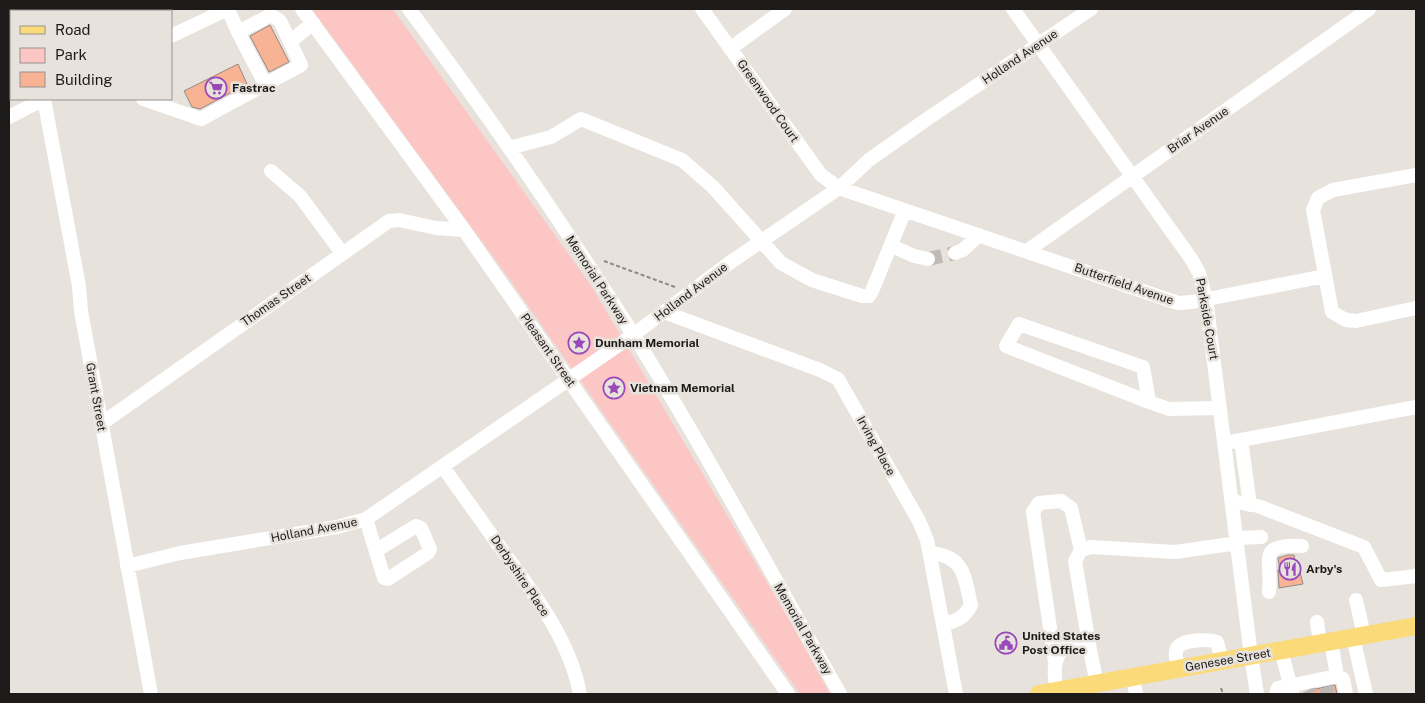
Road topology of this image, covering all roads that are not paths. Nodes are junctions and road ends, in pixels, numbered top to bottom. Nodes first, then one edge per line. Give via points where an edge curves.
1 (228, 9) edge
2 (302, 9) edge
3 (409, 9) edge
4 (702, 9) edge
5 (785, 9) edge
6 (1013, 9) edge
7 (1091, 9) edge
8 (1369, 9) edge
9 (313, 23) junction
10 (238, 32) junction
11 (172, 36) edge
12 (290, 42) junction
13 (1038, 45) junction
14 (731, 48) junction
15 (265, 84) junction
16 (42, 100) edge
17 (44, 100) edge
18 (146, 100) edge
19 (9, 117) edge
20 (509, 148) junction
21 (271, 171) dead end
22 (1416, 175) edge
23 (1131, 176) junction
24 (839, 188) junction
25 (905, 210) junction
26 (464, 230) junction
27 (979, 235) junction
28 (762, 240) junction
29 (892, 246) junction
30 (1026, 251) junction
31 (955, 252) tunnel mouth
32 (342, 253) junction
33 (928, 259) tunnel mouth
34 (1324, 276) junction
35 (1206, 299) junction
36 (1416, 308) edge
37 (664, 312) junction
38 (633, 335) junction
39 (569, 380) junction
40 (1149, 402) junction
41 (1220, 408) junction
42 (1416, 408) edge
43 (101, 424) junction
44 (1240, 440) junction
45 (1225, 443) junction
46 (443, 467) junction
47 (1232, 501) junction
48 (1250, 505) junction
49 (366, 519) junction
50 (1261, 537) dead end
51 (1237, 541) junction
52 (1302, 546) dead end
53 (377, 550) dead end
54 (1081, 550) junction
55 (930, 552) junction
56 (127, 566) junction
57 (1416, 576) edge
58 (1269, 592) dead end
59 (1356, 600) dead end
60 (1317, 622) dead end
61 (944, 624) junction
62 (1416, 626) edge
63 (1358, 636) junction
64 (1325, 642) junction
65 (1090, 650) junction
66 (1281, 650) junction
67 (1251, 656) junction
68 (1222, 661) junction
69 (1054, 662) junction
70 (1179, 669) junction
71 (1329, 680) junction
72 (1097, 684) junction
73 (1134, 686) edge
74 (1291, 689) junction
75 (1057, 691) junction
76 (151, 694) edge
77 (580, 694) edge
78 (788, 694) edge
79 (840, 694) edge
80 (956, 694) edge
81 (1039, 694) edge
82 (1258, 694) edge
83 (1276, 694) edge
84 (1346, 694) edge
85 (1366, 694) edge

1 - 10 street
1 - 11 street
2 - 9 street, Pleasant Street
3 - 20 street, Memorial Parkway
4 - 14 street, Greenwood Court
5 - 14 street
6 - 13 street, Parkside Court
7 - 13 street, Holland Avenue
8 - 23 street, Briar Avenue
9 - 12 street
9 - 26 street, Pleasant Street
10 - 12 street via 271,15 280,21
10 - 15 street
12 - 15 street via 301,65
13 - 23 street, Parkside Court
13 - 24 street, Holland Avenue via 876,155
14 - 24 street, Greenwood Court via 821,174
15 - 18 street via 201,119
16 - 19 street
17 - 43 street, Grant Street
20 - 28 street via 551,137 581,119 682,160 713,187
20 - 38 street, Memorial Parkway
21 - 32 street via 300,196
22 - 34 street via 1333,190 1318,198 1314,210
23 - 30 street, Briar Avenue
23 - 35 street, Parkside Court via 1192,260
24 - 25 street, Butterfield Avenue
24 - 28 street, Holland Avenue
25 - 27 street, Butterfield Avenue
25 - 29 street
26 - 32 street, Thomas Street via 399,220 389,222
26 - 39 street, Pleasant Street
27 - 30 street, Butterfield Avenue
27 - 31 street via 963,250
28 - 29 street via 789,269 862,296 868,296 872,291
28 - 37 street, Holland Avenue
29 - 33 street
30 - 35 street, Butterfield Avenue via 1162,299 1178,303
32 - 43 street, Thomas Street
34 - 35 street, Butterfield Avenue
34 - 36 street via 1332,312 1346,320 1356,321
35 - 41 street, Parkside Court
37 - 38 street, Holland Avenue
37 - 55 street, Irving Place via 820,370 838,380 919,521
38 - 39 street, Holland Avenue
38 - 79 street, Memorial Parkway
39 - 46 street, Holland Avenue
39 - 78 street, Pleasant Street
40 - 40 street via 1024,353 1006,346 1019,324 1143,367
40 - 41 street via 1169,409
41 - 45 street, Parkside Court
42 - 44 street
43 - 56 street, Grant Street
44 - 45 street
44 - 48 street
45 - 47 street, Parkside Court
46 - 49 street, Holland Avenue
46 - 77 street, Derbyshire Place via 554,626 568,654
47 - 48 street
47 - 51 street, Parkside Court
48 - 57 street via 1364,547 1381,580
49 - 53 street
49 - 56 street, Holland Avenue via 337,527 180,553
50 - 51 street
51 - 54 street via 1175,552 1091,547
51 - 67 street, Parkside Court
52 - 58 street via 1275,548 1270,552
54 - 65 street via 1075,561
54 - 69 street via 1071,508 1061,501 1039,504 1033,512
55 - 61 street, Irving Place
55 - 61 street via 945,554 962,568 971,605 966,614
56 - 76 street, Grant Street
59 - 63 street
60 - 64 street
61 - 80 street, Irving Place
62 - 63 main road, Genesee Street
63 - 64 main road, Genesee Street
63 - 85 street
64 - 66 main road, Genesee Street
64 - 71 street
65 - 69 street via 1074,646 1064,649
65 - 72 street
66 - 67 main road, Genesee Street
66 - 74 street
67 - 68 main road, Genesee Street
67 - 82 street, Parkside Court
68 - 70 main road, Genesee Street
68 - 70 street via 1217,642 1193,642 1177,648 1175,654
69 - 75 street
70 - 73 main road, Genesee Street
71 - 74 street
71 - 84 street via 1343,679
72 - 73 main road, Genesee Street
72 - 75 main road, Genesee Street
74 - 83 street via 1278,688
75 - 81 main road, Genesee Street

